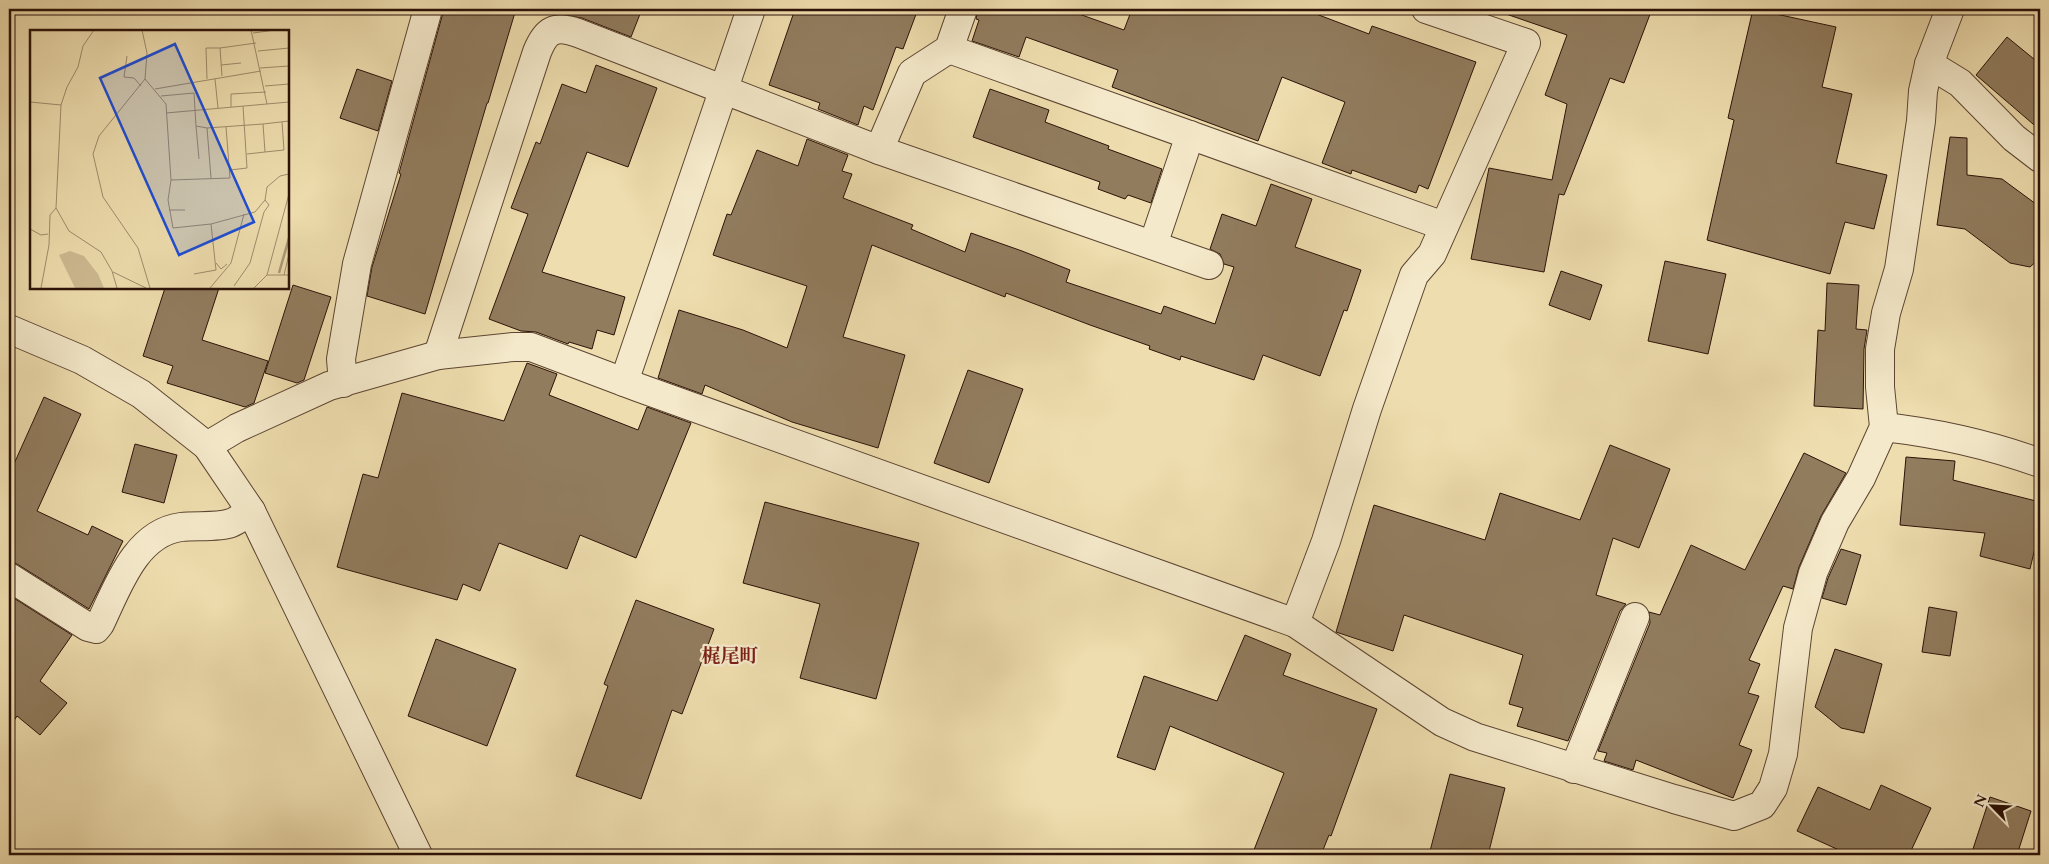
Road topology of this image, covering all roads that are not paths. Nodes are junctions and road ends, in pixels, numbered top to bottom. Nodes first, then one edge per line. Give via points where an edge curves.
1 (428, 9) edge
2 (750, 9) edge
3 (963, 9) edge
4 (1950, 9) edge
5 (1441, 11) edge
6 (949, 49) junction
7 (1929, 64) junction
8 (723, 90) junction
9 (1190, 135) junction
10 (879, 150) junction
11 (2040, 158) edge
12 (1444, 226) junction
13 (1153, 246) junction
14 (1209, 266) dead end
15 (9, 329) edge
16 (438, 355) junction
17 (343, 382) junction
18 (624, 382) junction
19 (1884, 427) junction
20 (207, 446) junction
21 (2040, 463) edge
22 (251, 511) junction
23 (9, 577) edge
24 (1635, 617) dead end
25 (1295, 623) junction
26 (1574, 769) junction
27 (418, 855) edge

1 - 17 street via 357,264 341,359
2 - 8 street
3 - 6 street
4 - 7 street
5 - 12 street via 1526,43
6 - 9 street
6 - 10 street via 912,72
7 - 11 street via 1960,82 2014,138
7 - 19 street via 1899,269 1880,349
8 - 10 street
8 - 16 street via 568,30 560,29 546,35 537,52
8 - 18 street
9 - 12 street
9 - 13 street
10 - 13 street
12 - 25 street via 1432,254 1414,275 1370,400 1326,542
13 - 14 street
15 - 20 street via 82,360 141,394
16 - 17 street
16 - 18 street via 531,347
17 - 20 street via 237,428
18 - 25 street
19 - 21 street via 1928,432
19 - 26 street via 1861,478 1835,522 1814,573 1798,628 1783,754 1773,788 1762,805 1734,816
20 - 22 street
22 - 23 street via 230,524 174,528 153,539 126,571 96,629
22 - 27 street
24 - 26 street
25 - 26 street via 1442,722 1475,737

